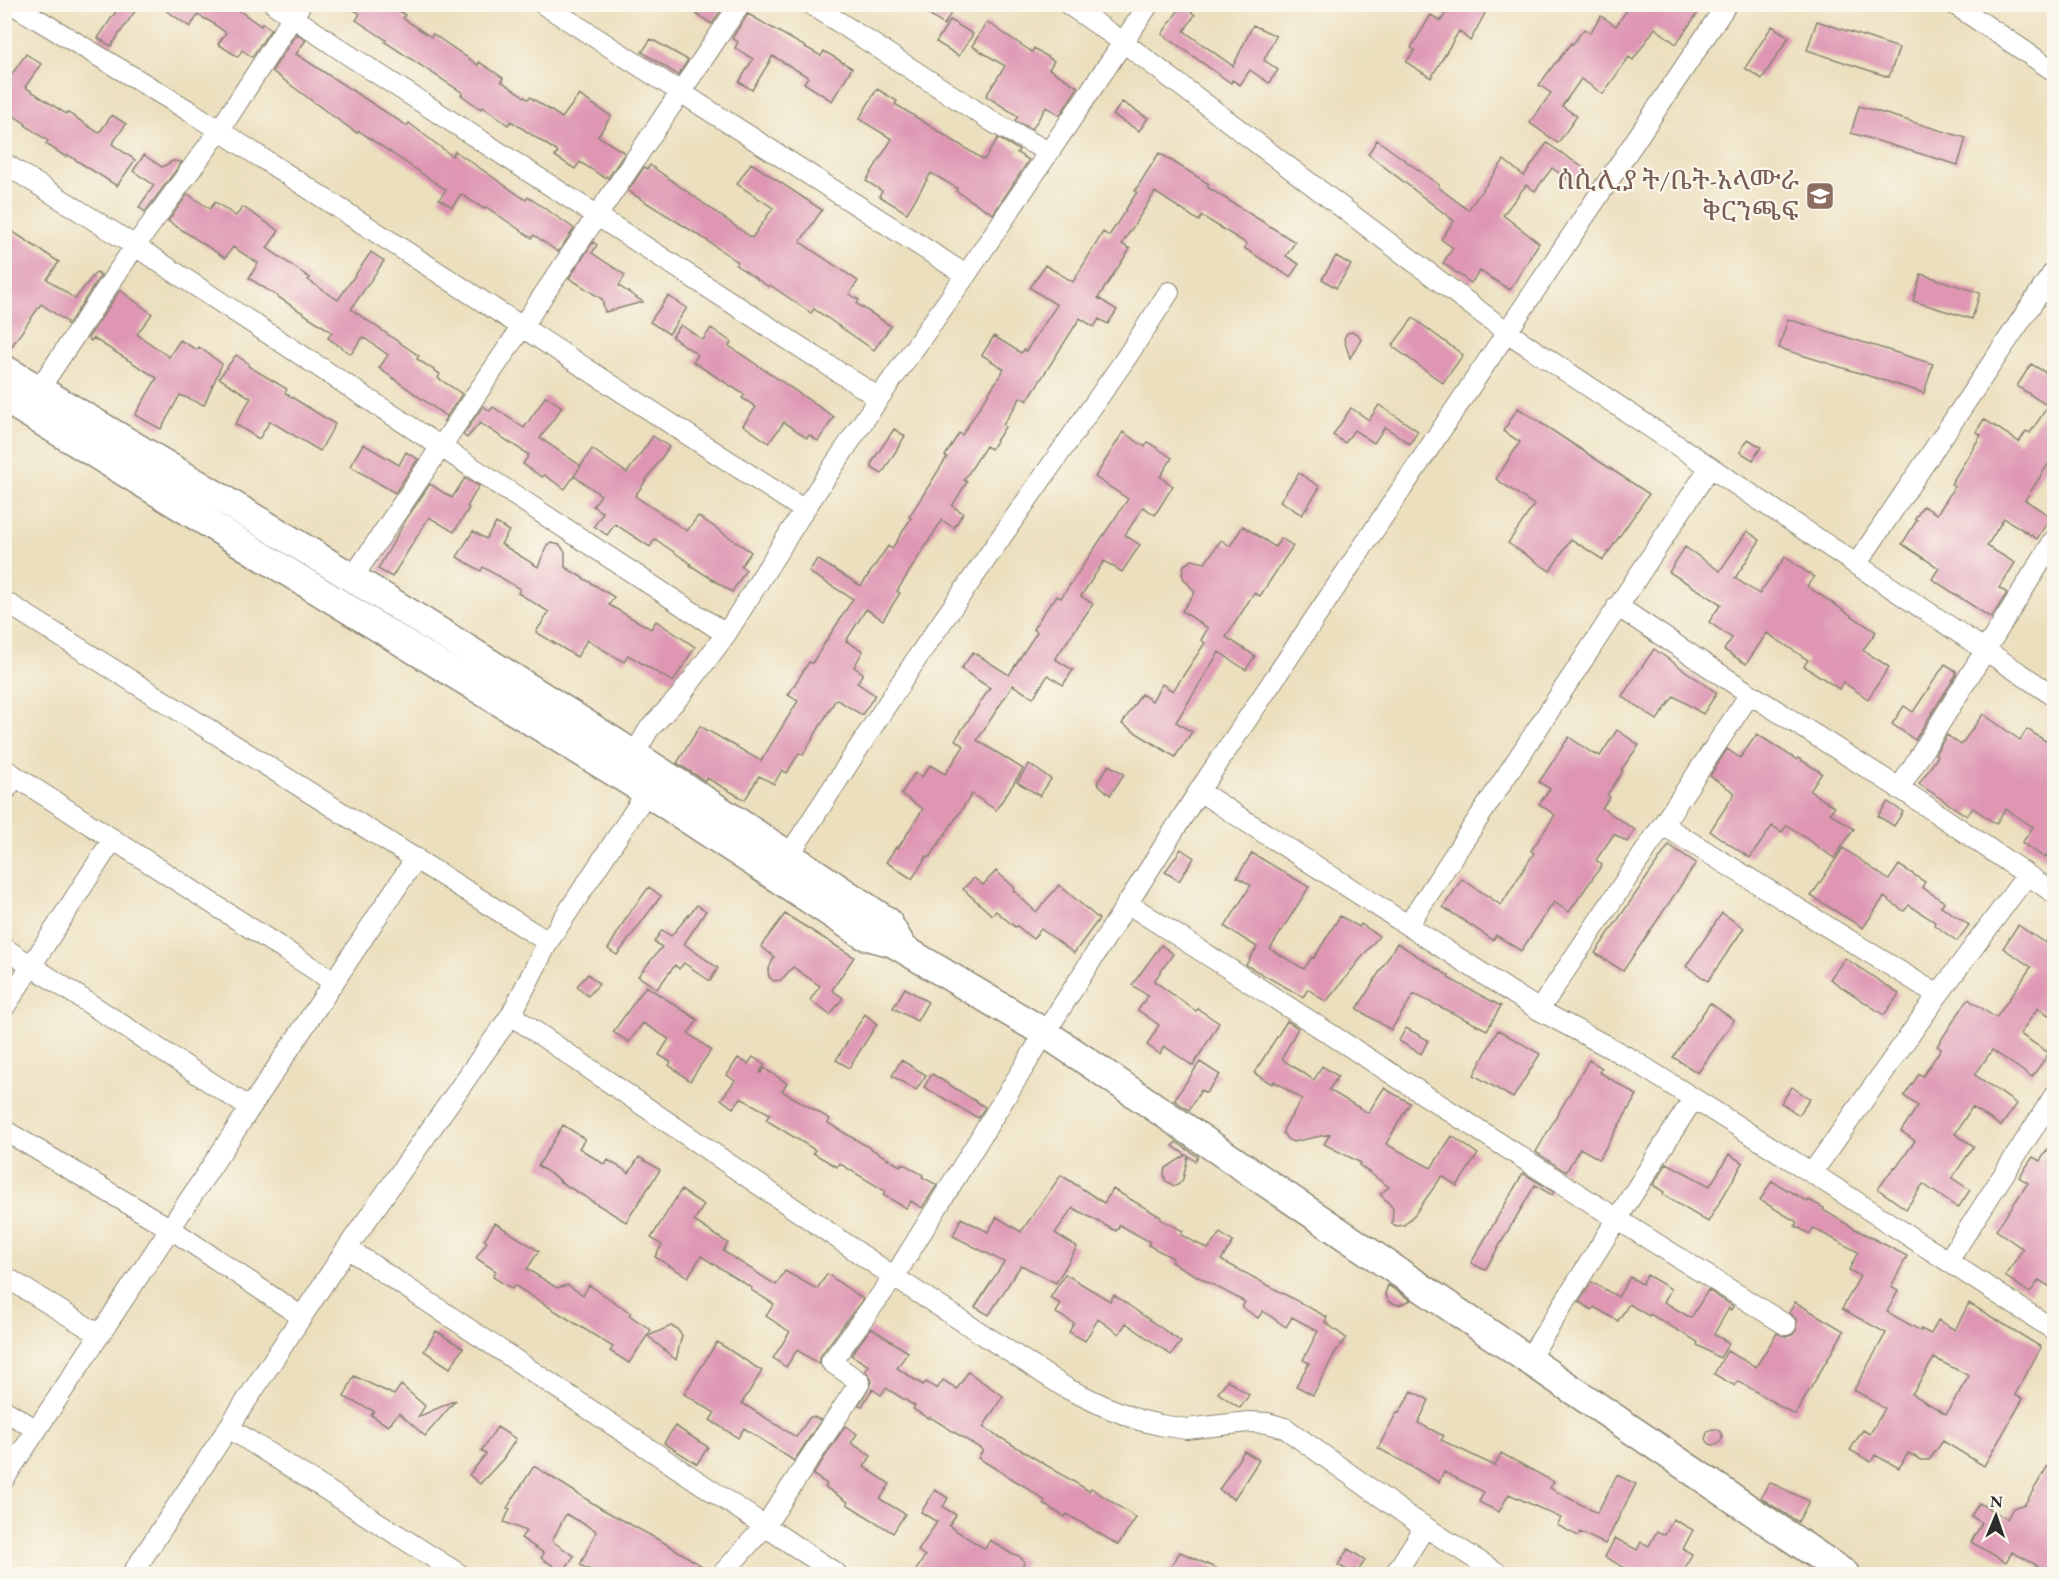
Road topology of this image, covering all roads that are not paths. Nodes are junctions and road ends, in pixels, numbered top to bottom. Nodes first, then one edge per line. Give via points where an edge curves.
1 (12, 4) edge
2 (274, 4) edge
3 (543, 4) edge
4 (740, 4) edge
5 (811, 4) edge
6 (1068, 4) edge
7 (1149, 4) edge
8 (1726, 4) edge
9 (1954, 4) edge
10 (296, 11) edge
11 (1123, 42) junction
12 (2055, 71) edge
13 (681, 92) junction
14 (219, 131) junction
15 (1049, 152) junction
16 (4, 163) edge
17 (598, 215) junction
18 (135, 246) junction
19 (2055, 271) edge
20 (966, 275) junction
21 (1169, 292) dead end
22 (522, 327) junction
23 (1507, 332) junction
24 (4, 369) edge
25 (39, 389) junction
26 (4, 398) edge
27 (879, 398) junction
28 (441, 448) junction
29 (1710, 467) junction
30 (804, 510) junction
31 (2055, 540) edge
32 (1856, 565) junction
33 (353, 577) junction
34 (4, 602) edge
35 (1617, 606) junction
36 (726, 634) junction
37 (1985, 650) junction
38 (1750, 694) junction
39 (2055, 696) edge
40 (635, 753) junction
41 (8, 780) edge
42 (1899, 789) junction
43 (1199, 791) junction
44 (647, 792) junction
45 (1663, 825) junction
46 (113, 839) junction
47 (789, 855) junction
48 (416, 858) junction
49 (2027, 875) junction
50 (2055, 893) edge
51 (1127, 903) junction
52 (1408, 925) junction
53 (549, 942) junction
54 (895, 944) junction
55 (4, 948) edge
56 (32, 966) junction
57 (334, 982) junction
58 (1938, 995) junction
59 (4, 1008) edge
60 (1539, 1010) junction
61 (511, 1015) junction
62 (1045, 1033) junction
63 (2055, 1096) edge
64 (1693, 1098) junction
65 (250, 1108) junction
66 (4, 1130) edge
67 (1812, 1173) junction
68 (1617, 1220) junction
69 (171, 1229) junction
70 (347, 1248) junction
71 (1948, 1261) junction
72 (4, 1276) edge
73 (894, 1277) junction
74 (302, 1317) junction
75 (1786, 1325) dead end
76 (2055, 1330) edge
77 (100, 1335) junction
78 (1528, 1360) junction
79 (4, 1410) edge
80 (229, 1428) junction
81 (37, 1430) junction
82 (4, 1479) edge
83 (765, 1526) junction
84 (1425, 1527) junction
85 (132, 1575) edge
86 (459, 1575) edge
87 (722, 1575) edge
88 (837, 1575) edge
89 (1395, 1575) edge
90 (1499, 1575) edge
91 (1845, 1575) edge

1 - 14 street
2 - 10 street
3 - 13 street
4 - 13 street
5 - 15 street via 996,124
6 - 11 street
7 - 11 street
8 - 23 street
9 - 12 street
10 - 14 street
10 - 17 street
11 - 15 street
11 - 23 street
13 - 17 street
13 - 20 street
14 - 18 street
14 - 22 street
15 - 20 street
16 - 18 street
17 - 22 street
17 - 27 street
18 - 25 street
18 - 28 street
19 - 32 street
20 - 27 street
21 - 47 street via 920,655
22 - 28 street
22 - 30 street
23 - 29 street
23 - 43 street
24 - 25 street
25 - 33 street
26 - 44 street
27 - 30 street
28 - 33 street
28 - 36 street
29 - 32 street
29 - 35 street
30 - 36 street
31 - 37 street
32 - 37 street
33 - 40 street
34 - 48 street
35 - 38 street
35 - 52 street
36 - 40 street via 680,696 649,729
37 - 39 street
37 - 42 street
38 - 42 street
38 - 45 street
40 - 47 street
41 - 46 street
42 - 49 street
43 - 51 street
43 - 52 street
44 - 53 street
44 - 54 street via 864,935
45 - 58 street
45 - 60 street
46 - 56 street
46 - 57 street
47 - 54 street via 887,921 901,945
48 - 53 street
48 - 57 street
49 - 50 street
49 - 58 street
51 - 62 street
51 - 68 street
52 - 60 street
53 - 61 street
54 - 62 street
55 - 56 street
56 - 59 street
56 - 65 street
57 - 65 street
58 - 67 street
60 - 64 street
61 - 70 street
61 - 73 street
62 - 73 street
62 - 78 street
63 - 71 street
64 - 67 street
64 - 68 street
65 - 69 street
66 - 69 street
67 - 71 street
68 - 75 street
68 - 78 street
69 - 74 street
69 - 77 street
70 - 74 street
70 - 83 street
71 - 76 street
72 - 77 street
73 - 83 street via 831,1362 860,1382
73 - 84 street via 1066,1388 1139,1420 1186,1429 1249,1422 1285,1428
74 - 80 street
77 - 81 street
78 - 91 street
79 - 81 street
80 - 85 street
80 - 86 street
81 - 82 street
83 - 87 street
83 - 88 street
84 - 89 street
84 - 90 street

